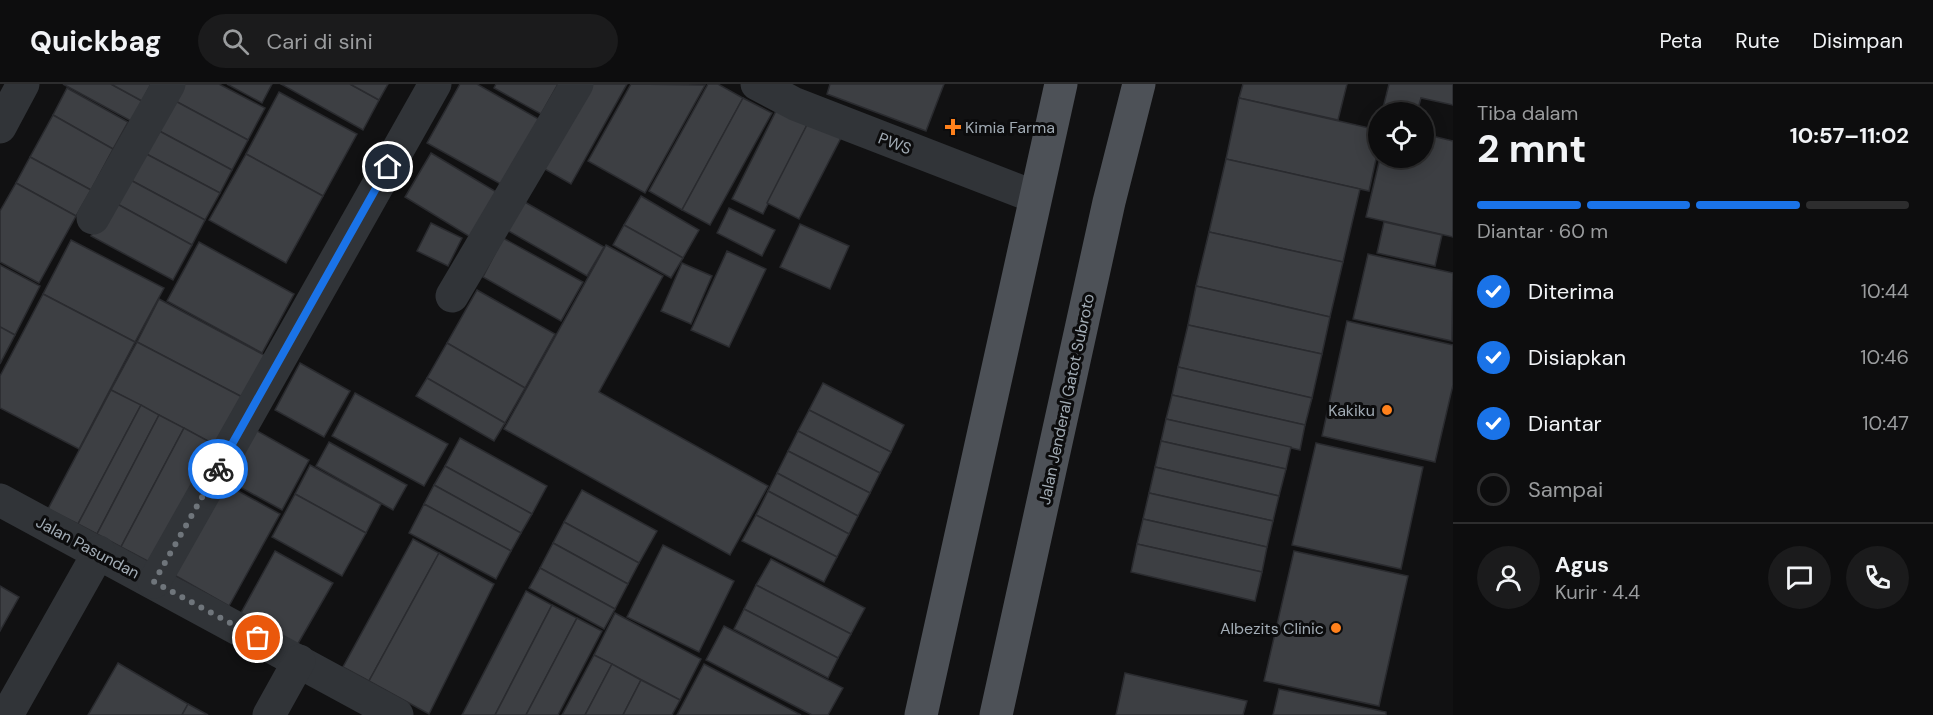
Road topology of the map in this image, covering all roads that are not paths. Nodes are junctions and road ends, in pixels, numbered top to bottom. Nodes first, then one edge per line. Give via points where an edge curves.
1 (23, 84) edge
2 (170, 84) edge
3 (435, 84) edge
4 (577, 84) edge
5 (757, 84) edge
6 (1061, 84) edge
7 (1139, 84) edge
8 (0, 127) edge
9 (1035, 197) junction
10 (93, 218) dead end
11 (452, 296) dead end
12 (0, 500) edge
13 (99, 552) junction
14 (154, 582) junction
15 (299, 661) junction
16 (7, 715) edge
17 (269, 715) edge
18 (397, 715) edge
19 (921, 715) edge
20 (996, 715) edge

1 - 8 street
2 - 10 street
3 - 14 street
4 - 11 street
5 - 9 street, PWS via 795,104
6 - 9 main road
7 - 20 main road, Jalan Jenderal Gatot Subroto via 1109,202
9 - 19 main road
12 - 13 street, Jalan Pasundan
13 - 14 street, Jalan Pasundan
13 - 16 street
14 - 15 street, Jalan Pasundan
15 - 17 street
15 - 18 street, Jalan Pasundan

